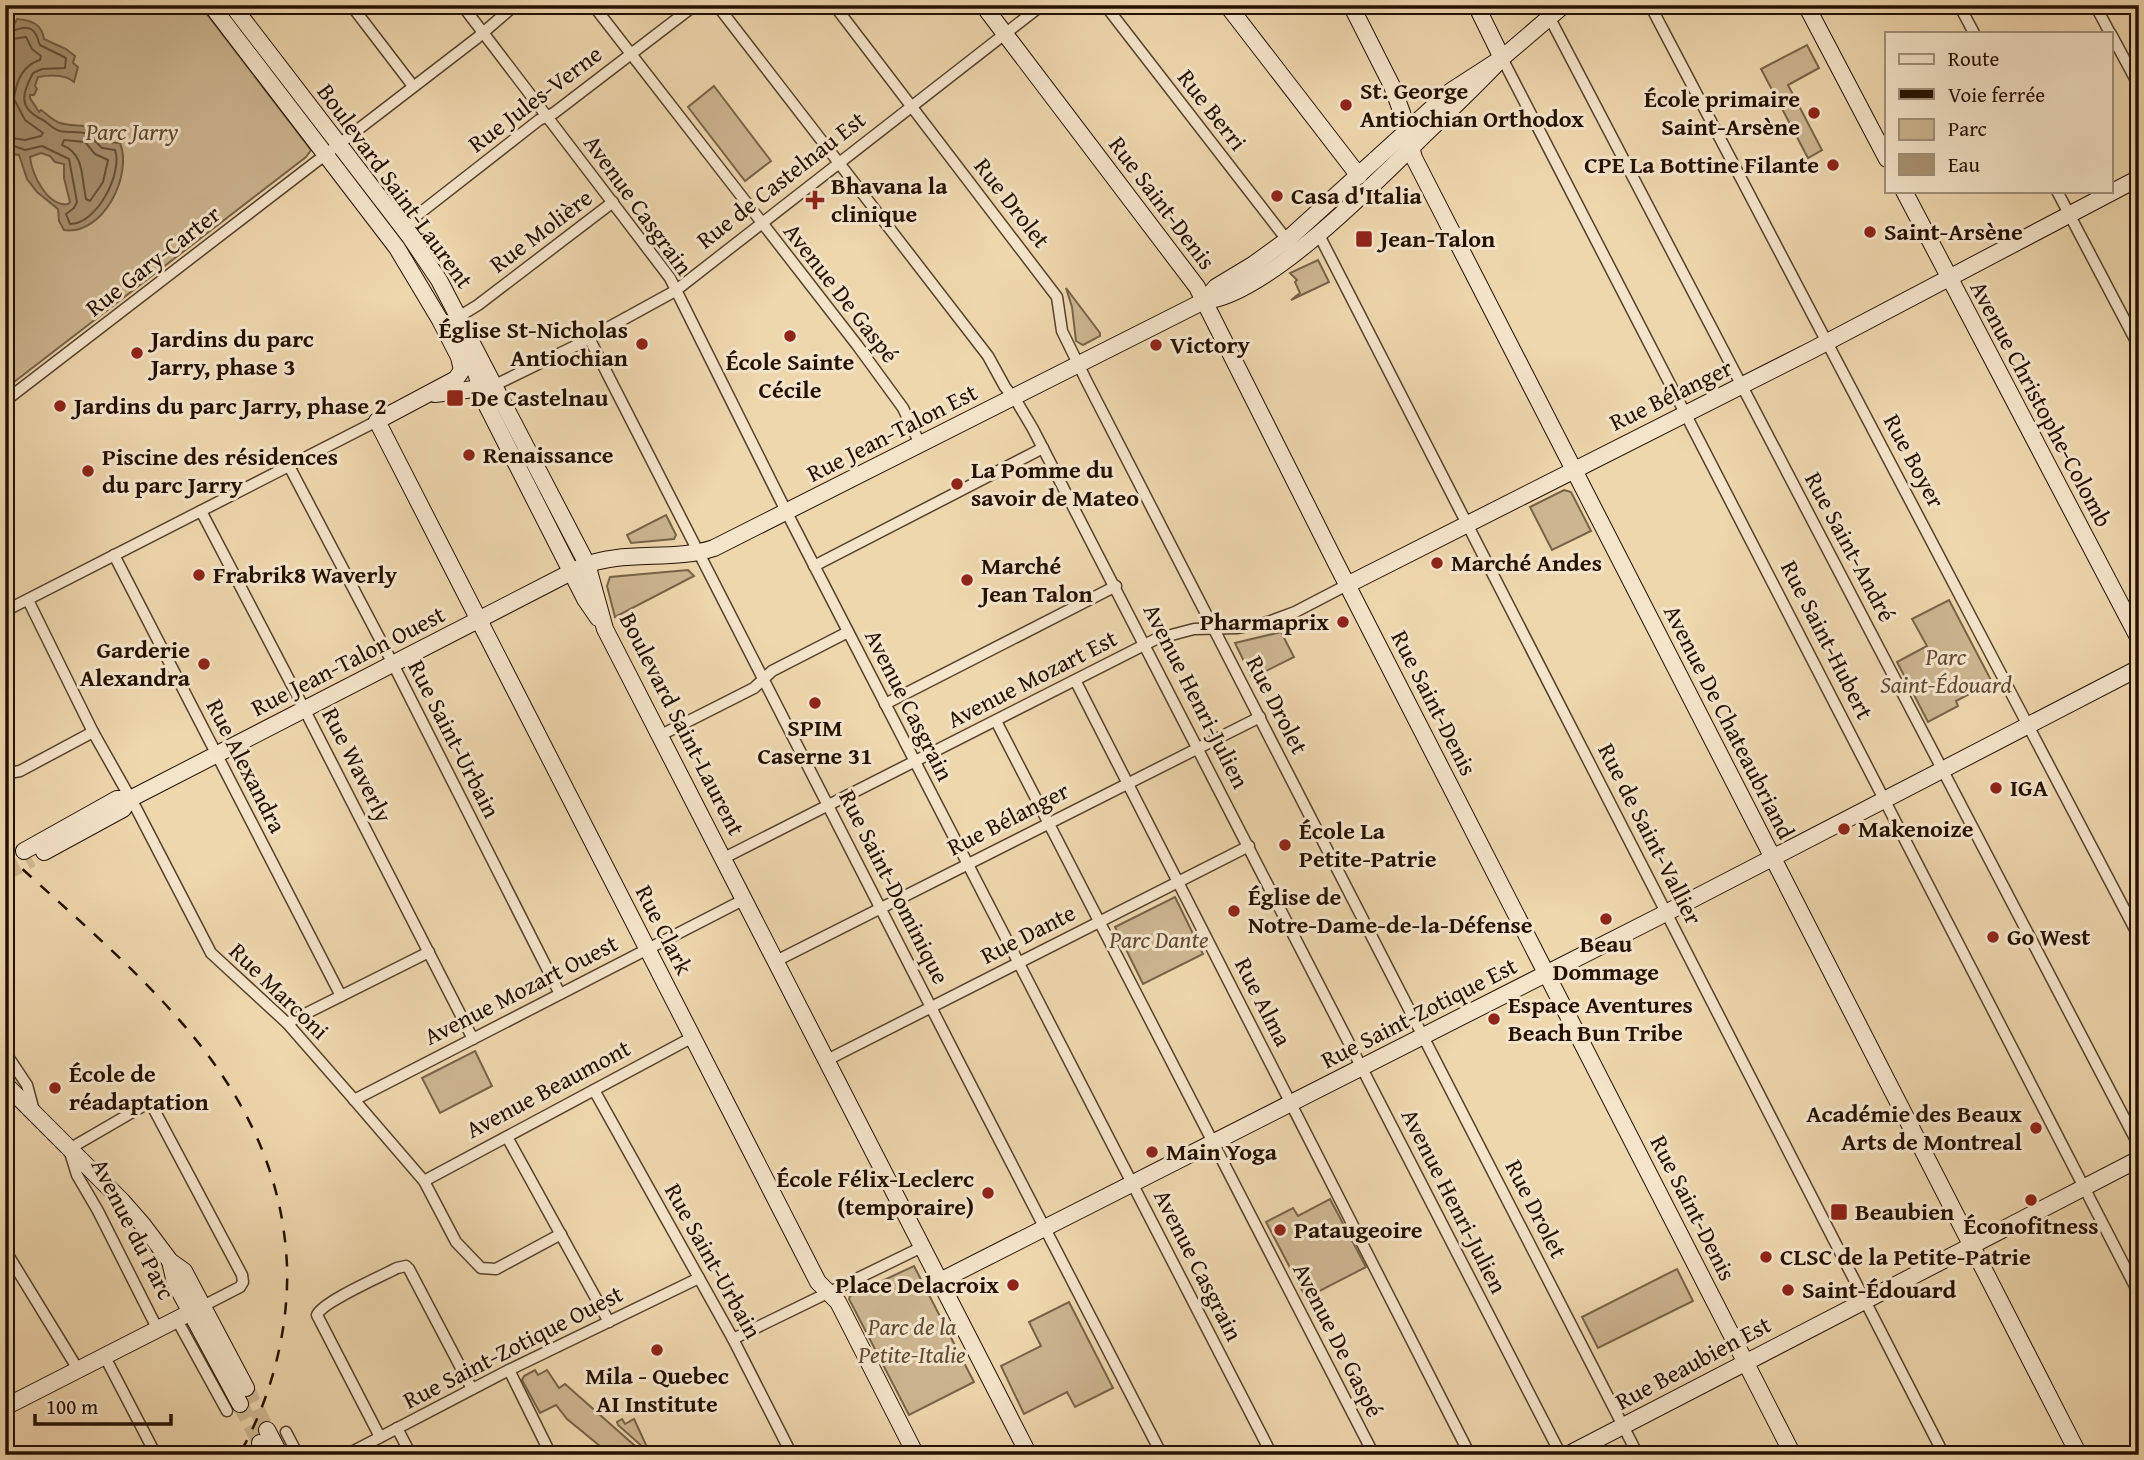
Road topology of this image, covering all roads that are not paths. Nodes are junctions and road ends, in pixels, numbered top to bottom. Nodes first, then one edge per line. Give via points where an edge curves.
1 (211, 5) edge
2 (232, 5) edge
3 (351, 5) edge
4 (462, 5) edge
5 (515, 5) edge
6 (593, 5) edge
7 (695, 5) edge
8 (718, 5) edge
9 (834, 5) edge
10 (983, 5) edge
11 (1041, 5) edge
12 (1105, 5) edge
13 (1227, 5) edge
14 (1351, 5) edge
15 (1476, 5) edge
16 (1564, 5) edge
17 (1650, 5) edge
18 (1806, 5) edge
19 (1959, 5) edge
20 (2095, 5) edge
21 (1546, 11) edge
22 (1973, 32) edge
23 (2109, 32) edge
24 (483, 33) junction
25 (1005, 35) junction
26 (2112, 38) edge
27 (630, 53) junction
28 (1502, 58) junction
29 (413, 86) junction
30 (2139, 86) edge
31 (912, 106) junction
32 (547, 116) junction
33 (1407, 131) junction
34 (1411, 148) junction
35 (332, 149) junction
36 (1885, 155) edge
37 (839, 164) junction
38 (1359, 176) junction
39 (2139, 178) edge
40 (1904, 192) edge
41 (2058, 192) edge
42 (2112, 192) edge
43 (2112, 192) edge
44 (613, 202) junction
45 (2069, 214) junction
46 (761, 223) junction
47 (402, 227) junction
48 (1318, 233) junction
49 (1287, 240) junction
50 (1949, 278) junction
51 (675, 290) junction
52 (1204, 301) junction
53 (460, 316) junction
54 (440, 320) junction
55 (589, 338) junction
56 (1828, 341) junction
57 (2139, 347) edge
58 (1079, 364) junction
59 (1741, 386) junction
60 (488, 387) junction
61 (428, 394) junction
62 (1013, 397) junction
63 (5, 401) edge
64 (1684, 412) junction
65 (377, 421) junction
66 (920, 444) junction
67 (1044, 448) junction
68 (289, 466) junction
69 (1573, 469) junction
70 (201, 511) junction
71 (786, 512) junction
72 (1468, 524) junction
73 (698, 552) junction
74 (114, 555) junction
75 (587, 564) junction
76 (814, 566) junction
77 (572, 572) junction
78 (1347, 585) junction
79 (1116, 586) junction
80 (28, 600) junction
81 (5, 611) edge
82 (479, 619) junction
83 (1215, 628) junction
84 (605, 629) junction
85 (848, 632) junction
86 (2139, 639) edge
87 (1146, 645) junction
88 (393, 664) junction
89 (2139, 668) edge
90 (764, 679) junction
91 (1076, 682) junction
92 (886, 704) junction
93 (305, 709) junction
94 (1260, 717) junction
95 (996, 721) junction
96 (2028, 725) junction
97 (93, 732) junction
98 (661, 735) junction
99 (1199, 748) junction
100 (216, 755) junction
101 (915, 762) junction
102 (1943, 769) junction
103 (5, 772) edge
104 (1128, 784) junction
105 (130, 799) junction
106 (1883, 800) junction
107 (829, 806) junction
108 (1049, 824) junction
109 (1249, 846) junction
110 (28, 855) tunnel mouth
111 (1772, 856) junction
112 (724, 858) junction
113 (968, 864) junction
114 (1178, 882) junction
115 (745, 899) junction
116 (881, 908) junction
117 (1666, 912) junction
118 (1099, 922) junction
119 (2139, 937) edge
120 (648, 949) junction
121 (429, 952) junction
122 (776, 961) junction
123 (1018, 963) junction
124 (1546, 973) junction
125 (560, 994) junction
126 (341, 996) junction
127 (931, 1007) junction
128 (288, 1023) junction
129 (1423, 1036) junction
130 (693, 1037) junction
131 (473, 1039) junction
132 (5, 1052) edge
133 (827, 1060) junction
134 (1362, 1067) junction
135 (6, 1086) edge
136 (594, 1090) junction
137 (354, 1100) junction
138 (1292, 1103) junction
139 (35, 1113) junction
140 (508, 1137) junction
141 (1213, 1143) junction
142 (2139, 1146) edge
143 (69, 1149) junction
144 (2139, 1159) edge
145 (424, 1181) junction
146 (1132, 1184) junction
147 (2083, 1187) junction
148 (1045, 1228) junction
149 (561, 1234) junction
150 (1971, 1244) junction
151 (922, 1247) junction
152 (5, 1250) edge
153 (699, 1278) junction
154 (940, 1281) junction
155 (828, 1292) junction
156 (2139, 1294) edge
157 (1866, 1299) junction
158 (191, 1313) junction
159 (609, 1322) junction
160 (158, 1330) junction
161 (733, 1339) junction
162 (105, 1357) junction
163 (1745, 1361) junction
164 (509, 1370) junction
165 (79, 1371) junction
166 (472, 1389) junction
167 (238, 1401) joint
168 (5, 1407) edge
169 (1623, 1426) junction
170 (397, 1428) junction
171 (286, 1432) dead end
172 (380, 1437) junction
173 (265, 1442) tunnel mouth
174 (156, 1455) edge
175 (280, 1455) edge
176 (298, 1455) edge
177 (346, 1455) edge
178 (411, 1455) edge
179 (551, 1455) edge
180 (792, 1455) edge
181 (916, 1455) edge
182 (1029, 1455) edge
183 (1162, 1455) edge
184 (1272, 1455) edge
185 (1374, 1455) edge
186 (1470, 1455) edge
187 (1561, 1455) edge
188 (1567, 1455) edge
189 (1638, 1455) edge
190 (1793, 1455) edge
191 (1944, 1455) edge
192 (2079, 1455) edge

1 - 35 main road, Boulevard Saint-Laurent
2 - 35 main road, Boulevard Saint-Laurent
3 - 29 street
4 - 24 street, Avenue Casgrain
5 - 24 street, Rue Gary-Carter
6 - 27 street, Avenue De Gaspé
7 - 27 street, Rue Jules-Verne
8 - 37 street, Avenue Henri-Julien
9 - 31 street, Rue Drolet
10 - 25 main road, Rue Saint-Denis
11 - 25 street, Rue de Castelnau Est
12 - 49 street, Rue Berri
13 - 38 main road
14 - 33 main road, Avenue De Chateaubriand via 1388,78
15 - 28 main road, Rue Saint-Hubert
16 - 21 main road, Rue Jean-Talon Est
17 - 56 street, Rue Boyer
18 - 36 main road
19 - 22 street
20 - 23 street
21 - 28 main road, Rue Jean-Talon Est
21 - 59 street, Rue Saint-André
24 - 29 street, Rue Gary-Carter
24 - 32 street, Avenue Casgrain
25 - 31 street, Rue de Castelnau Est
25 - 52 main road, Rue Saint-Denis via 1196,284
26 - 30 street
27 - 32 street, Rue Jules-Verne
27 - 46 street, Avenue De Gaspé
28 - 33 main road, Rue Jean-Talon Est via 1451,91
28 - 34 main road, Rue Jean-Talon Est
28 - 64 street, Rue Saint-Hubert
29 - 35 street, Rue Gary-Carter
31 - 37 street, Rue de Castelnau Est
31 - 58 street, Rue Drolet via 1054,292 1062,331
32 - 44 street, Avenue Casgrain
32 - 47 street, Rue Jules-Verne
33 - 34 main road, Avenue De Chateaubriand
33 - 38 main road, Rue Jean-Talon Est
34 - 48 main road, Rue Jean-Talon Est
34 - 69 main road, Avenue De Chateaubriand
35 - 47 main road, Boulevard Saint-Laurent
35 - 54 main road, Boulevard Saint-Laurent
35 - 63 street, Rue Gary-Carter
37 - 46 street, Rue de Castelnau Est
37 - 62 street, Avenue Henri-Julien via 988,356
38 - 49 main road, Rue Jean-Talon Est
39 - 43 main road, Rue Bélanger
40 - 50 main road, Avenue Christophe-Colomb
41 - 45 street
42 - 45 main road, Rue Bélanger
44 - 51 street, Avenue Casgrain
44 - 53 street, Rue Molière
45 - 50 main road, Rue Bélanger
45 - 57 street
46 - 51 street, Rue de Castelnau Est
46 - 66 street, Avenue De Gaspé via 888,387
47 - 53 main road, Boulevard Saint-Laurent
48 - 52 main road, Rue Jean-Talon Est via 1270,271 1217,300
48 - 72 street, Rue de Saint-Vallier
49 - 52 main road, Rue Jean-Talon Est via 1216,287
50 - 56 main road, Rue Bélanger
50 - 86 main road, Avenue Christophe-Colomb
51 - 55 street, Rue de Castelnau Est
51 - 71 street, Avenue Casgrain
52 - 58 main road, Rue Jean-Talon Est
52 - 78 main road, Rue Saint-Denis
53 - 60 main road, Boulevard Saint-Laurent
54 - 60 main road, Boulevard Saint-Laurent
54 - 61 main road, Boulevard Saint-Laurent via 462,370 454,380
55 - 60 street, Rue de Castelnau Est
55 - 73 street, Rue Saint-Dominique
56 - 59 main road, Rue Bélanger
56 - 96 street, Rue Boyer
58 - 62 main road, Rue Jean-Talon Est
58 - 83 street, Rue Drolet
59 - 64 main road, Rue Bélanger
59 - 102 street, Rue Saint-André
60 - 61 main road
60 - 75 main road, Boulevard Saint-Laurent
60 - 77 main road, Boulevard Saint-Laurent via 486,404
61 - 65 main road
62 - 66 main road, Rue Jean-Talon Est
62 - 67 street, Avenue Henri-Julien
64 - 69 main road, Rue Bélanger
64 - 106 street, Rue Saint-Hubert
65 - 68 street
65 - 82 main road, Rue Clark
66 - 71 main road, Rue Jean-Talon Est
67 - 76 street
67 - 79 street, Avenue Henri-Julien
68 - 70 street
68 - 88 street, Rue Saint-Urbain
69 - 72 main road, Rue Bélanger
69 - 111 main road, Avenue De Chateaubriand
70 - 74 street
70 - 93 street, Rue Waverly
71 - 73 main road, Rue Jean-Talon Est
71 - 76 street, Avenue Casgrain
72 - 78 main road, Rue Bélanger
72 - 117 street, Rue de Saint-Vallier
73 - 75 main road, Rue Jean-Talon Est
73 - 90 street, Rue Saint-Dominique
74 - 80 street
74 - 100 street, Rue Alexandra
75 - 77 main road, Rue Jean-Talon Ouest
75 - 84 main road, Boulevard Saint-Laurent
76 - 85 street, Avenue Casgrain
77 - 82 main road, Rue Jean-Talon Ouest
77 - 84 main road, Boulevard Saint-Laurent
78 - 83 street, Rue Bélanger via 1279,619
78 - 124 main road, Rue Saint-Denis
79 - 87 street, Avenue Henri-Julien
79 - 92 street
80 - 81 street
80 - 97 street, Rue Marconi
82 - 88 main road, Rue Jean-Talon Ouest
82 - 120 main road, Rue Clark
83 - 87 street, Avenue Mozart Est via 1182,632
83 - 94 street, Rue Drolet
84 - 98 main road, Boulevard Saint-Laurent
85 - 90 street
85 - 92 street, Avenue Casgrain
87 - 91 street, Avenue Mozart Est
87 - 99 street, Avenue Henri-Julien
88 - 93 main road, Rue Jean-Talon Ouest
88 - 125 street, Rue Saint-Urbain
89 - 96 main road, Rue Saint-Zotique Est
90 - 98 street
90 - 107 street, Rue Saint-Dominique
91 - 95 street, Avenue Mozart Est
91 - 104 street, Rue Alma
92 - 101 street, Avenue Casgrain
93 - 100 main road, Rue Jean-Talon Ouest
93 - 121 street, Rue Waverly
94 - 99 street, Rue Bélanger
94 - 129 street, Rue Drolet
95 - 101 street, Avenue Mozart Est
95 - 108 street, Avenue De Gaspé
96 - 102 main road, Rue Saint-Zotique Est
96 - 119 street, Rue Boyer
97 - 103 street via 20,771
97 - 105 street, Rue Marconi
98 - 112 main road, Boulevard Saint-Laurent
99 - 104 street, Rue Bélanger
99 - 109 street, Avenue Henri-Julien
100 - 105 main road, Rue Jean-Talon Ouest
100 - 126 street, Rue Alexandra
101 - 107 street, Avenue Mozart Est
101 - 113 street, Avenue Casgrain
102 - 106 main road, Rue Saint-Zotique Est
102 - 142 street, Rue Saint-André
104 - 108 street, Rue Bélanger
104 - 114 street, Rue Alma
105 - 110 main road, Rue Jean-Talon Ouest via 117,799
105 - 128 street, Rue Marconi via 211,953
106 - 111 main road, Rue Saint-Zotique Est
106 - 147 street, Rue Saint-Hubert
107 - 112 street, Avenue Mozart Est
107 - 116 street, Rue Saint-Dominique
108 - 113 street, Rue Bélanger
108 - 118 street, Avenue De Gaspé
109 - 114 street, Rue Dante
109 - 134 street, Avenue Henri-Julien
111 - 117 main road, Rue Saint-Zotique Est
111 - 150 main road, Avenue De Chateaubriand
112 - 115 main road, Boulevard Saint-Laurent
113 - 116 street, Rue Bélanger
113 - 123 street, Avenue Casgrain
114 - 118 street, Rue Dante
114 - 138 street, Rue Alma
115 - 120 street, Avenue Mozart Ouest
115 - 122 main road, Boulevard Saint-Laurent
116 - 122 street, Rue Bélanger
116 - 127 street, Rue Saint-Dominique
117 - 124 main road, Rue Saint-Zotique Est
117 - 157 street, Rue de Saint-Vallier
118 - 123 street, Rue Dante
118 - 141 street, Avenue De Gaspé
120 - 125 street, Avenue Mozart Ouest
120 - 130 main road, Rue Clark
121 - 126 street
121 - 131 street, Rue Waverly
122 - 133 main road, Boulevard Saint-Laurent
123 - 127 street, Rue Dante
123 - 146 street, Avenue Casgrain
124 - 129 main road, Rue Saint-Zotique Est
124 - 163 main road, Rue Saint-Denis
125 - 131 street, Avenue Mozart Ouest
126 - 128 street
127 - 133 street, Rue Dante
127 - 148 street, Rue Saint-Dominique
128 - 137 street, Rue Marconi
129 - 134 main road, Rue Saint-Zotique Est
129 - 169 street, Rue Drolet
130 - 136 street, Avenue Beaumont
130 - 155 main road, Rue Clark via 818,1282
131 - 137 street, Avenue Mozart Ouest
132 - 139 street, Avenue du Parc via 27,1085
133 - 151 main road, Boulevard Saint-Laurent
134 - 138 main road, Rue Saint-Zotique Est
134 - 187 street, Avenue Henri-Julien
135 - 139 main road, Avenue du Parc
136 - 140 street, Avenue Beaumont
136 - 153 street, Rue Saint-Urbain
137 - 145 street, Rue Marconi
138 - 141 main road, Rue Saint-Zotique Est
138 - 186 street, Rue Alma
139 - 143 main road, Avenue du Parc
140 - 145 street, Avenue Beaumont
140 - 149 street
141 - 146 main road, Rue Saint-Zotique Est
141 - 185 street, Avenue De Gaspé
143 - 158 main road, Avenue du Parc via 134,1214 170,1261 175,1283
143 - 158 street via 150,1102 242,1275 240,1287
143 - 160 street, Avenue du Parc via 77,1175
144 - 147 main road, Rue Beaubien Est
145 - 149 street, Rue Marconi via 456,1242 481,1268 496,1269
146 - 148 main road, Rue Saint-Zotique Est
146 - 184 street, Avenue Casgrain
147 - 150 main road, Rue Beaubien Est
147 - 156 street, Rue Saint-Hubert
148 - 154 main road, Rue Saint-Zotique Est
148 - 183 street, Rue Saint-Dominique
149 - 159 street
150 - 157 main road, Rue Beaubien Est
150 - 192 main road, Avenue De Chateaubriand
151 - 154 main road, Boulevard Saint-Laurent
151 - 155 street
152 - 165 street
153 - 159 street, Rue Saint-Zotique Ouest
153 - 161 street, Rue Saint-Urbain
154 - 182 main road, Boulevard Saint-Laurent
155 - 161 street
155 - 181 main road, Rue Clark via 838,1302
157 - 163 main road, Rue Beaubien Est
157 - 191 street, Rue de Saint-Vallier
158 - 160 main road
158 - 167 main road, Avenue du Parc
158 - 167 street, Avenue du Parc
159 - 164 street, Rue Saint-Zotique Ouest
160 - 162 main road
161 - 180 street, Rue Saint-Urbain
162 - 165 main road
162 - 174 street
163 - 169 main road, Rue Beaubien Est
163 - 190 main road, Rue Saint-Denis
164 - 166 street, Rue Saint-Zotique Ouest
164 - 179 street
165 - 168 main road
166 - 170 street, Rue Saint-Zotique Ouest
166 - 172 street via 406,1266 322,1307 318,1318
169 - 188 main road, Rue Beaubien Est
169 - 189 street, Rue Drolet
170 - 172 street, Rue Saint-Zotique Ouest
170 - 178 street
171 - 176 street
172 - 177 street, Rue Saint-Zotique Ouest
173 - 175 main road

